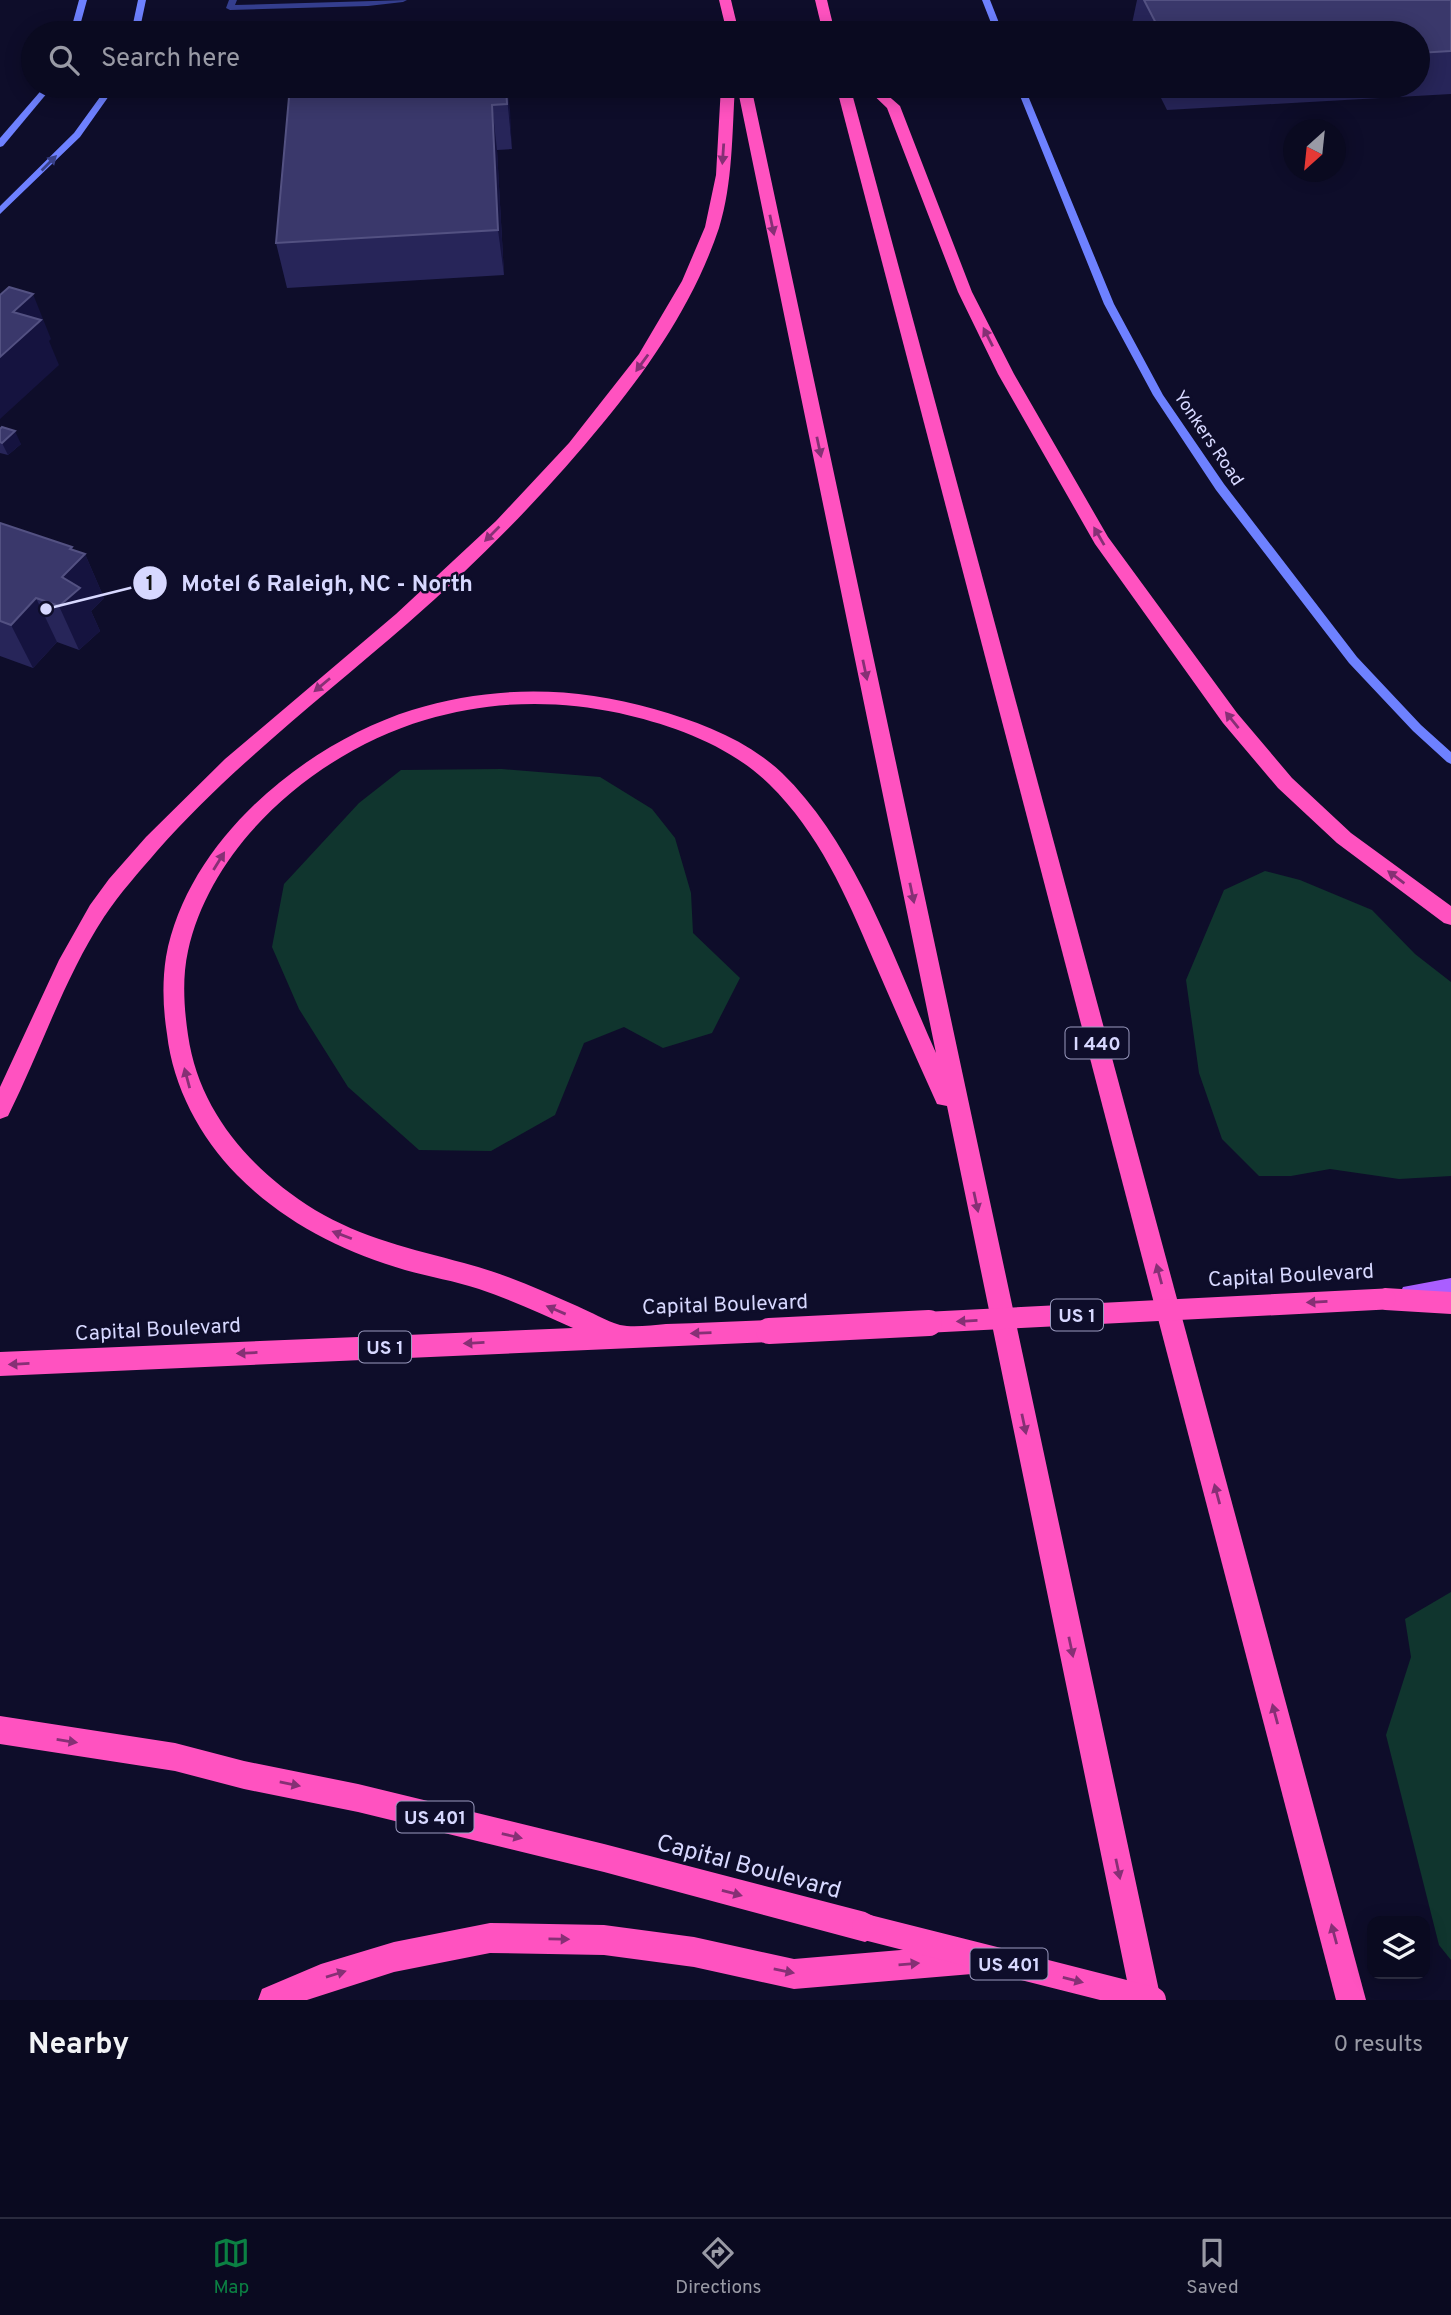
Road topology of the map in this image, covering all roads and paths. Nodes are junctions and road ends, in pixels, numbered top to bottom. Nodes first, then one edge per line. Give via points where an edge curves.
1 (83, 0) edge
2 (142, 0) edge
3 (233, 0) edge
4 (403, 0) edge
5 (725, 0) edge
6 (821, 0) edge
7 (986, 0) edge
8 (77, 21) edge
9 (138, 21) edge
10 (730, 21) edge
11 (827, 21) edge
12 (994, 21) edge
13 (39, 98) edge
14 (103, 98) edge
15 (727, 98) edge
16 (746, 98) edge
17 (847, 98) edge
18 (884, 98) edge
19 (1025, 98) edge
20 (0, 144) edge
21 (0, 211) edge
22 (1451, 759) edge
23 (1451, 917) edge
24 (0, 1109) edge
25 (962, 1135) junction
26 (1451, 1289) edge
27 (1385, 1299) junction
28 (1451, 1303) edge
29 (619, 1336) junction
30 (0, 1364) edge
31 (0, 1730) edge
32 (984, 1958) junction
33 (273, 2000) edge
34 (1146, 2000) edge
35 (1153, 2000) edge
36 (1351, 2000) edge

1 - 8 street
2 - 9 street
3 - 4 lane via 230,8
5 - 10 highway
6 - 11 highway
7 - 12 street
13 - 20 street
21 -> 14 street via 77,135
15 -> 24 highway via 721,186 712,227 685,290 622,391 551,475 444,581 270,729 166,828 114,887 81,938
16 -> 25 highway
36 -> 17 highway, I 440
23 -> 18 highway via 1344,838 1285,783 1230,718 1101,540 965,292 893,106
19 - 22 street, Yonkers Road via 1109,304 1158,395 1220,487 1353,660
29 -> 25 highway via 487,1281 399,1258 318,1226 272,1192 228,1150 191,1091 177,1041 173,997 178,947 198,894 226,850 265,805 358,741 414,717 476,701 530,695 631,708 733,747 778,781 809,814 838,857
25 -> 34 highway
26 - 27 main road, Capital Boulevard
27 - 28 highway, US 1
27 -> 29 highway, Capital Boulevard / US 1, bridge
29 -> 30 highway, Capital Boulevard / US 1
31 -> 32 highway, Capital Boulevard / US 401, bridge via 175,1757 358,1798
33 -> 32 highway via 321,1979 394,1957 490,1938 604,1940 694,1952 794,1974
32 -> 35 highway, Capital Boulevard / US 401, bridge

